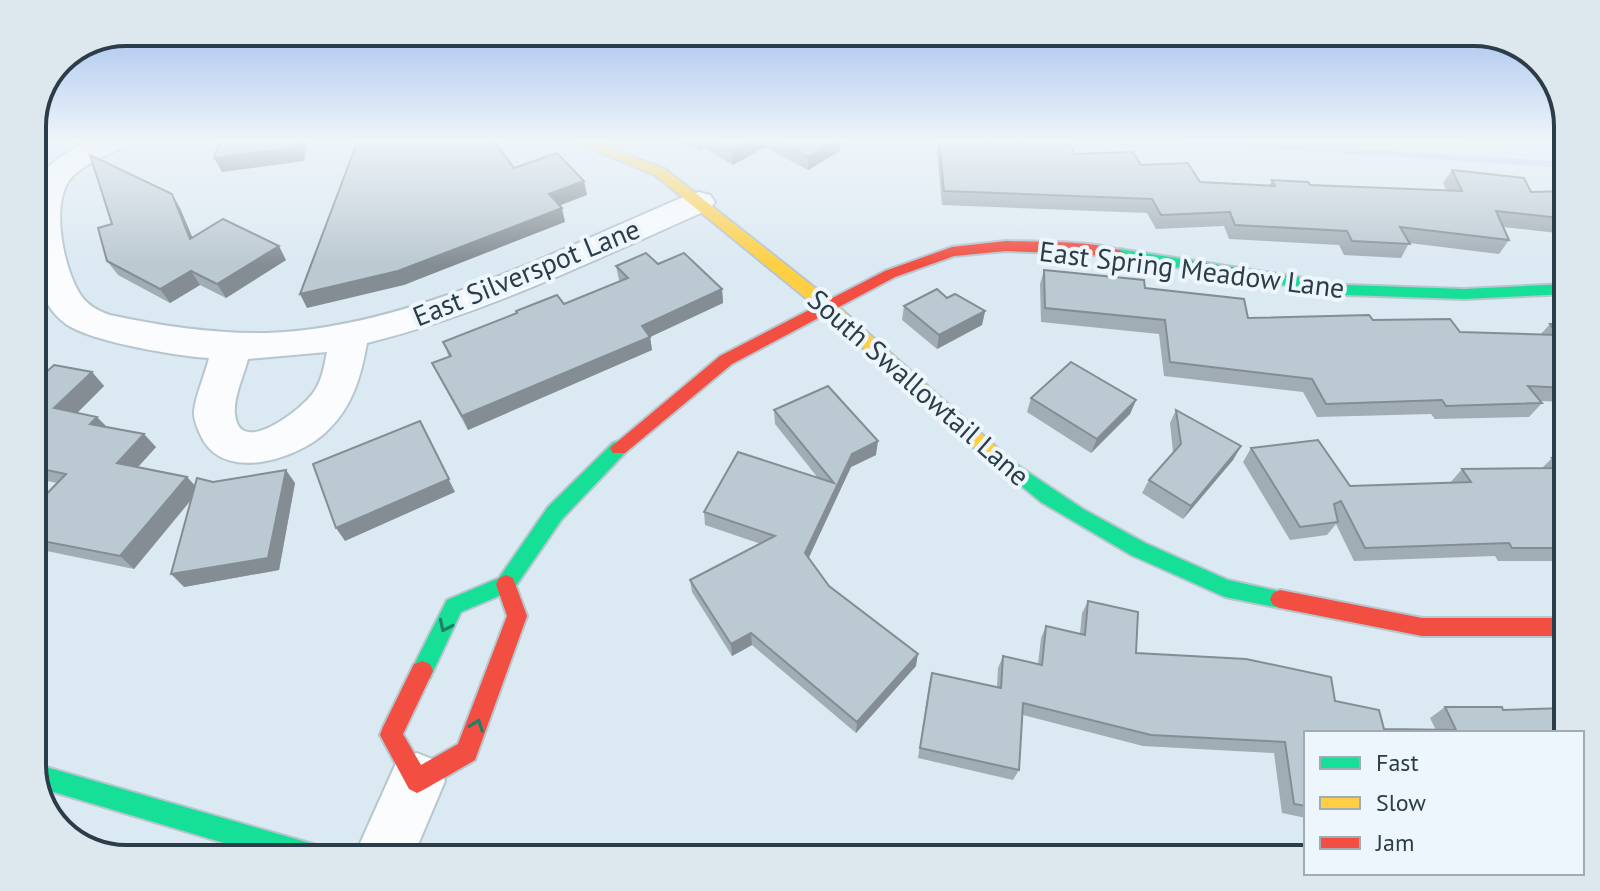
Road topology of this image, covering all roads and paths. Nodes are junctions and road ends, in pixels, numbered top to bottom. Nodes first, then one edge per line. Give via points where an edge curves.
1 (672, 182) edge
2 (699, 202) junction
3 (46, 233) edge
4 (1554, 290) edge
5 (828, 307) junction
6 (350, 335) junction
7 (232, 346) junction
8 (506, 584) junction
9 (1554, 627) edge
10 (48, 778) edge
11 (417, 781) junction
12 (273, 845) edge
13 (388, 845) edge

1 - 2 street, South Swallowtail Lane
2 - 5 street, South Swallowtail Lane
2 - 6 street, East Silverspot Lane via 456,303
3 - 7 street, East Silverspot Lane via 51,272 82,318 147,335
4 - 5 street, East Spring Meadow Lane via 1464,294 1347,290 1086,249 1006,246 952,252 890,274
5 - 8 street, East Spring Meadow Lane via 726,360 622,445 555,513
5 - 9 street, South Swallowtail Lane via 1023,481 1123,541 1227,589 1422,627
6 - 7 street, East Silverspot Lane
6 - 7 street via 339,384 324,410 296,434 265,445 242,446 221,434 217,423 214,413
11 -> 8 street via 467,752 517,616
8 -> 11 street via 454,606 391,735
10 - 12 street
11 - 13 street

